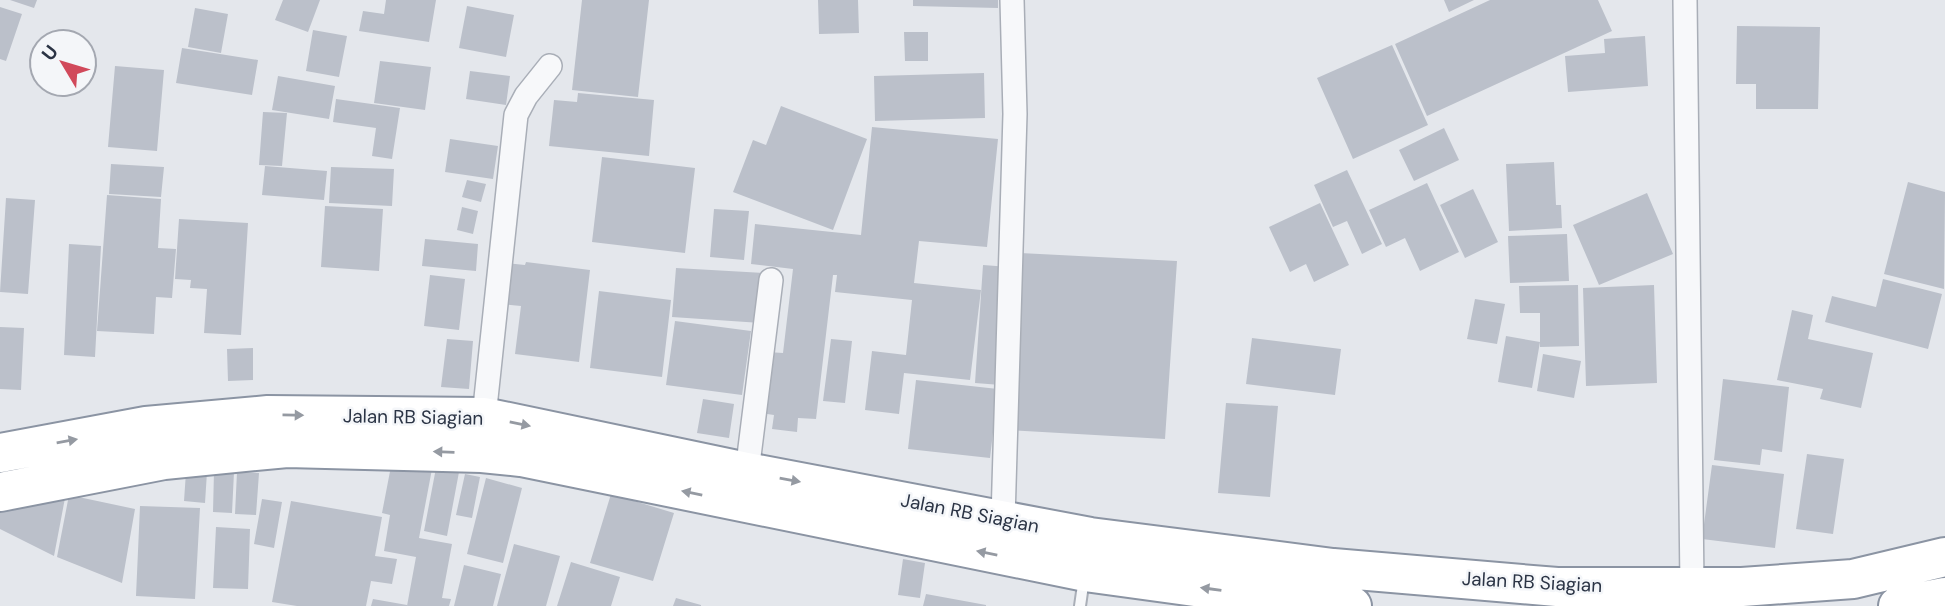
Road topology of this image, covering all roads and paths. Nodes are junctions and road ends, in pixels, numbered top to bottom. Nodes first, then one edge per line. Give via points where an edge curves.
1 (1012, 0) edge
2 (1685, 0) edge
3 (550, 66) dead end
4 (771, 280) dead end
5 (484, 417) junction
6 (0, 453) edge
7 (747, 472) junction
8 (0, 492) edge
9 (1003, 519) junction
10 (1945, 557) edge
11 (1086, 565) edge
12 (1692, 586) junction
13 (1945, 597) edge
14 (1352, 606) edge
15 (1898, 606) edge

1 - 9 street via 1015,114
2 - 12 street
3 - 5 street via 516,115
4 - 7 street
6 -> 5 highway, Jalan RB Siagian via 146,426 268,415
5 -> 7 highway, Jalan RB Siagian
7 -> 9 highway, Jalan RB Siagian
11 -> 8 highway, Jalan RB Siagian via 482,453 287,448 163,460
9 - 11 highway, Jalan RB Siagian
10 - 12 highway, Jalan RB Siagian via 1853,579
11 - 12 highway, Jalan RB Siagian via 1333,568 1557,587
14 -> 11 highway, Jalan RB Siagian
13 - 15 highway

